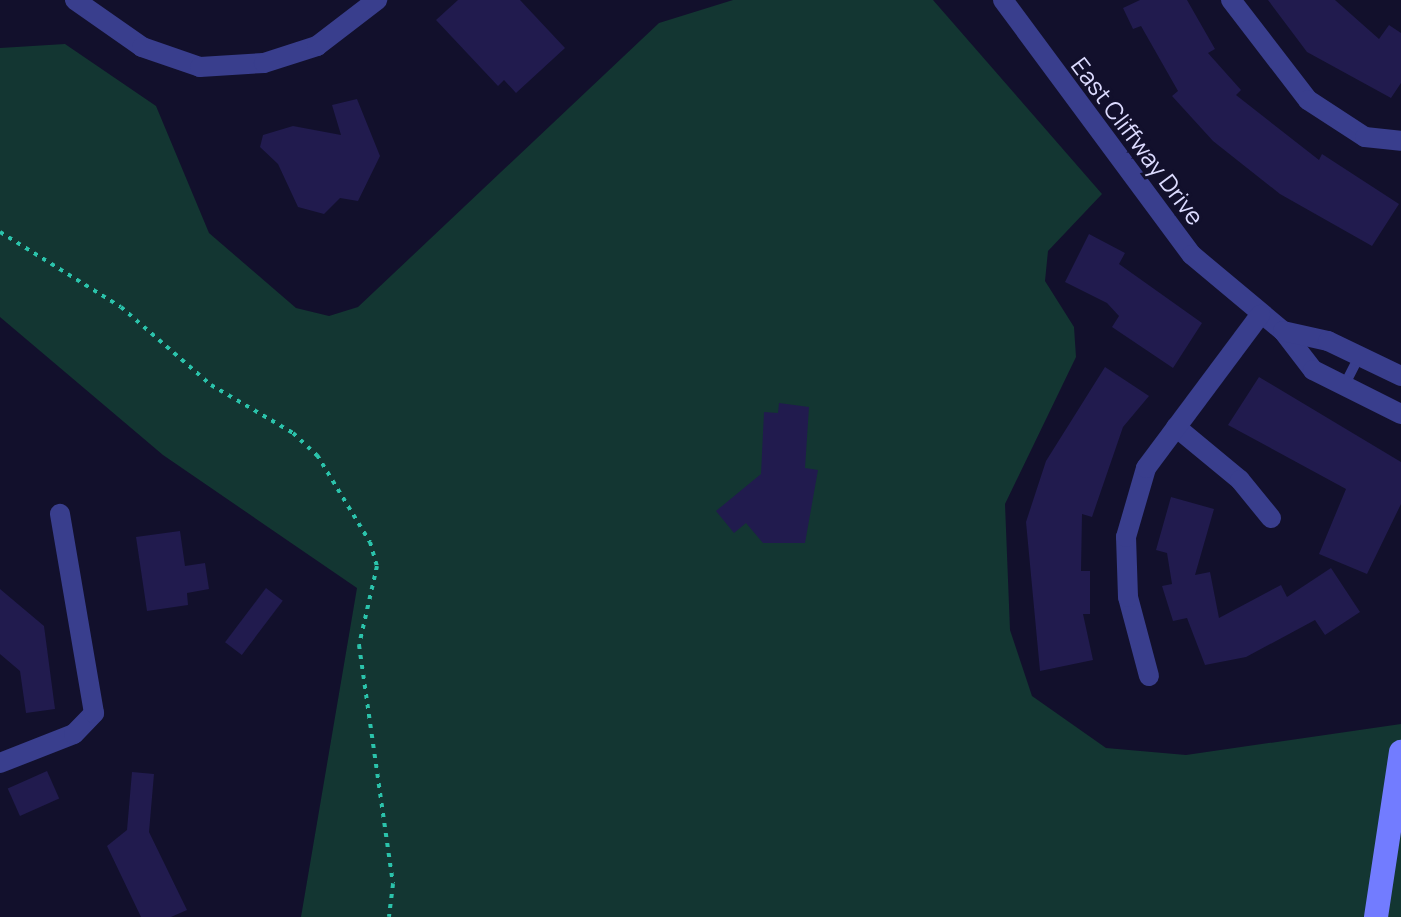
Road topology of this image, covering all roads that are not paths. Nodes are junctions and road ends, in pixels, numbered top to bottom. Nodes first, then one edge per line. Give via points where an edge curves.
1 (75, 0) edge
2 (377, 0) edge
3 (1003, 0) edge
4 (1231, 0) edge
5 (1401, 141) edge
6 (1260, 315) junction
7 (1283, 331) junction
8 (1359, 356) junction
9 (1401, 376) edge
10 (1344, 386) junction
11 (1401, 414) edge
12 (1176, 427) junction
13 (60, 514) dead end
14 (1271, 518) dead end
15 (1149, 676) dead end
16 (1401, 752) edge
17 (0, 763) edge
18 (1376, 917) edge

1 - 2 street via 142,47 200,67 264,63 317,46
3 - 6 street, East Cliffway Drive via 1130,180 1192,255
4 - 5 street via 1308,100 1365,137
6 - 7 street, East Cliffway Drive
6 - 12 street
7 - 8 street, East Cliffway Drive
7 - 10 street, East Cliffway Drive via 1313,370
8 - 9 street, East Cliffway Drive
8 - 10 lane
10 - 11 street, East Cliffway Drive
12 - 14 street via 1240,480
12 - 15 street via 1146,468 1126,537 1128,597
13 - 17 street via 94,713 74,734
16 - 18 main road

